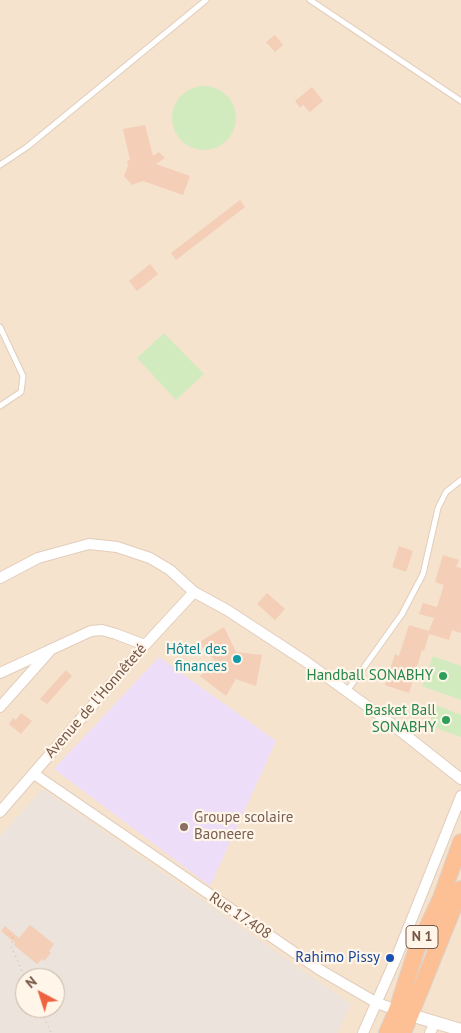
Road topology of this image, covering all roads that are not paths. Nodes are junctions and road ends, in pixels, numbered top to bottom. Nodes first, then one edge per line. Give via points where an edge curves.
1 (206, 0) edge
2 (310, 0) edge
3 (461, 100) edge
4 (0, 165) edge
5 (0, 327) edge
6 (0, 406) edge
7 (461, 480) edge
8 (0, 578) edge
9 (194, 592) junction
10 (145, 645) junction
11 (52, 648) junction
12 (0, 673) edge
13 (347, 691) junction
14 (0, 707) edge
15 (34, 774) junction
16 (461, 780) edge
17 (461, 796) edge
18 (0, 812) edge
19 (461, 842) edge
20 (461, 889) edge
21 (377, 1003) junction
22 (404, 1013) junction
23 (433, 1028) edge
24 (461, 1030) edge
25 (363, 1033) edge
26 (387, 1033) edge
27 (403, 1033) edge

1 - 4 lane via 26,148
2 - 3 lane
5 - 6 lane via 22,376 20,392
7 - 13 lane via 446,492 438,508 423,574 406,606
8 - 9 street via 38,558 89,544 117,547 150,558 170,570
9 - 10 street, Avenue de l'Honnêteté
9 - 13 street via 227,610
10 - 11 street via 97,630
10 - 15 street, Avenue de l'Honnêteté
11 - 12 street
11 - 14 street
13 - 16 street
15 - 18 street, Avenue de l'Honnêteté
15 - 21 street, Rue 17.408 via 320,970
17 - 21 street
19 - 22 highway, N 1 via 441,898 416,951
20 - 22 highway, N 1
21 - 22 street, Rue 17.408
21 - 25 street
22 - 23 street, Rue 17.408
22 - 26 highway, N 1
22 - 27 highway, N 1
23 - 24 street, Rue 17.408

